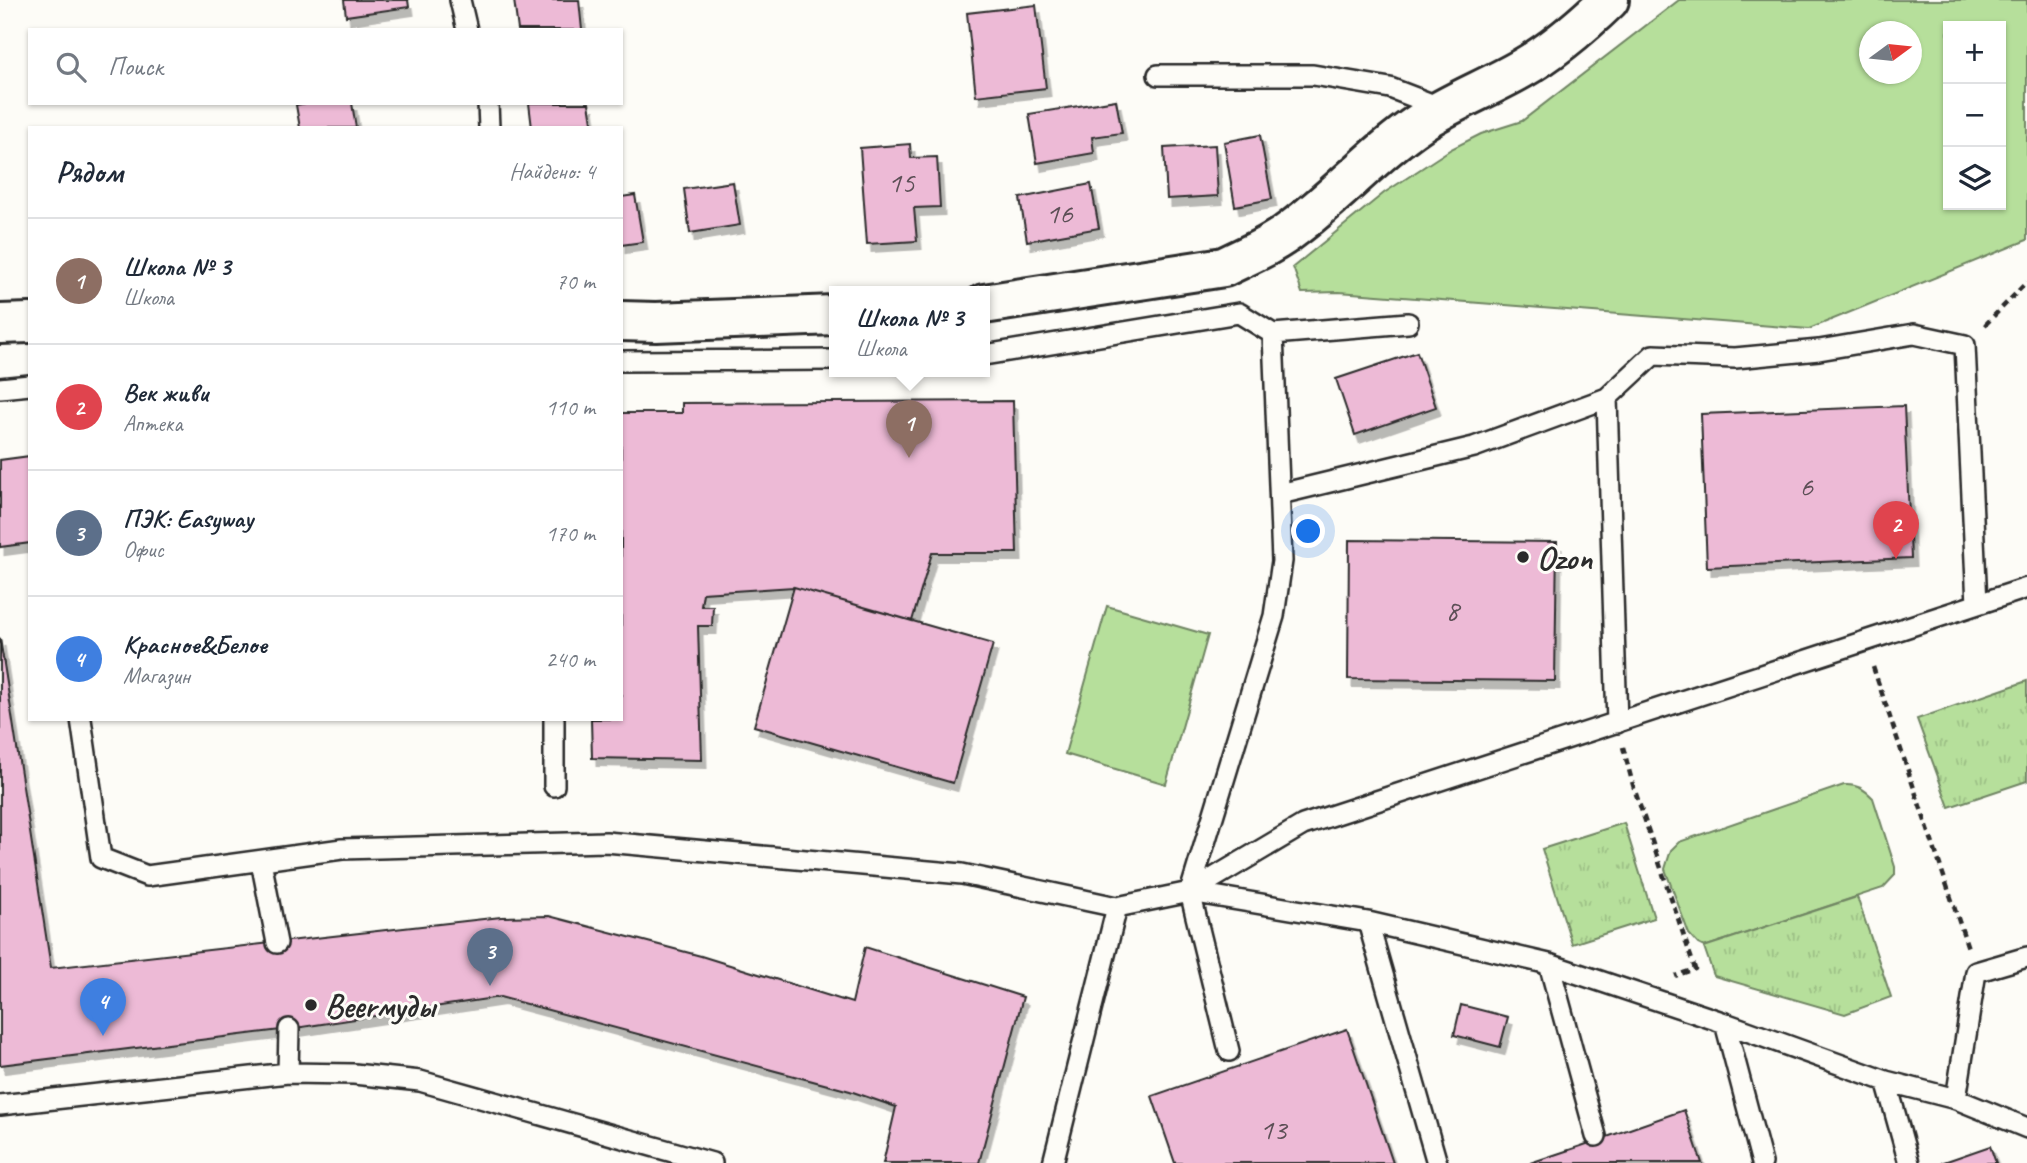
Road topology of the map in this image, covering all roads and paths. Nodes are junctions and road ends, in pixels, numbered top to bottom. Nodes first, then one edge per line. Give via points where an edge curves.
1 (460, 0) edge
2 (1609, 0) edge
3 (467, 28) edge
4 (1158, 75) dead end
5 (488, 105) edge
6 (1443, 109) junction
7 (489, 126) edge
8 (2027, 282) edge
9 (990, 303) edge
10 (829, 315) edge
11 (623, 321) edge
12 (28, 323) edge
13 (1408, 323) dead end
14 (0, 324) edge
15 (1273, 334) junction
16 (1965, 345) junction
17 (990, 354) edge
18 (829, 360) edge
19 (623, 361) edge
20 (28, 385) edge
21 (0, 388) edge
22 (1606, 398) junction
23 (1280, 494) junction
24 (2027, 588) edge
25 (1976, 604) junction
26 (1864, 640) junction
27 (81, 721) edge
28 (554, 721) edge
29 (1617, 723) junction
30 (554, 786) dead end
31 (261, 861) junction
32 (1190, 892) junction
33 (1117, 907) junction
34 (1368, 922) junction
35 (277, 943) dead end
36 (2027, 957) edge
37 (1549, 964) junction
38 (1976, 971) junction
39 (1629, 991) junction
40 (1725, 1023) junction
41 (289, 1029) dead end
42 (1228, 1051) dead end
43 (288, 1073) junction
44 (1886, 1081) junction
45 (1956, 1099) junction
46 (0, 1105) edge
47 (2027, 1128) edge
48 (1596, 1136) dead end
49 (712, 1163) edge
50 (1053, 1163) edge
51 (1437, 1163) edge
52 (1762, 1163) edge
53 (1909, 1163) edge

1 - 3 lane
2 - 6 street via 1582,26 1522,69
4 - 6 lane via 1313,75 1390,88
5 - 7 lane
6 - 9 street via 1367,164 1294,229 1224,267
8 - 16 path
10 - 11 street
12 - 14 street
13 - 15 lane
15 - 17 lane via 1239,313
15 - 23 lane
16 - 22 lane via 1914,334 1735,358 1653,355
16 - 25 lane
18 - 19 lane
20 - 21 lane
22 - 23 lane via 1474,447
22 - 29 lane
23 - 32 lane via 1282,561 1275,616
24 - 25 lane
25 - 26 lane
26 - 29 lane
26 - 38 path
27 - 31 lane via 101,858 148,876
28 - 30 lane
29 - 32 lane via 1303,825
29 - 39 path via 1695,970
31 - 33 lane via 342,849 606,842 962,874
31 - 35 lane
32 - 33 lane
32 - 34 lane
32 - 42 lane
33 - 50 lane
34 - 37 lane
34 - 51 lane
36 - 38 lane
37 - 39 lane
37 - 48 lane
38 - 45 lane
39 - 40 lane
40 - 44 lane
40 - 52 lane
41 - 43 lane
43 - 46 lane
43 - 49 lane via 419,1081
44 - 45 lane
44 - 53 lane
45 - 47 lane

